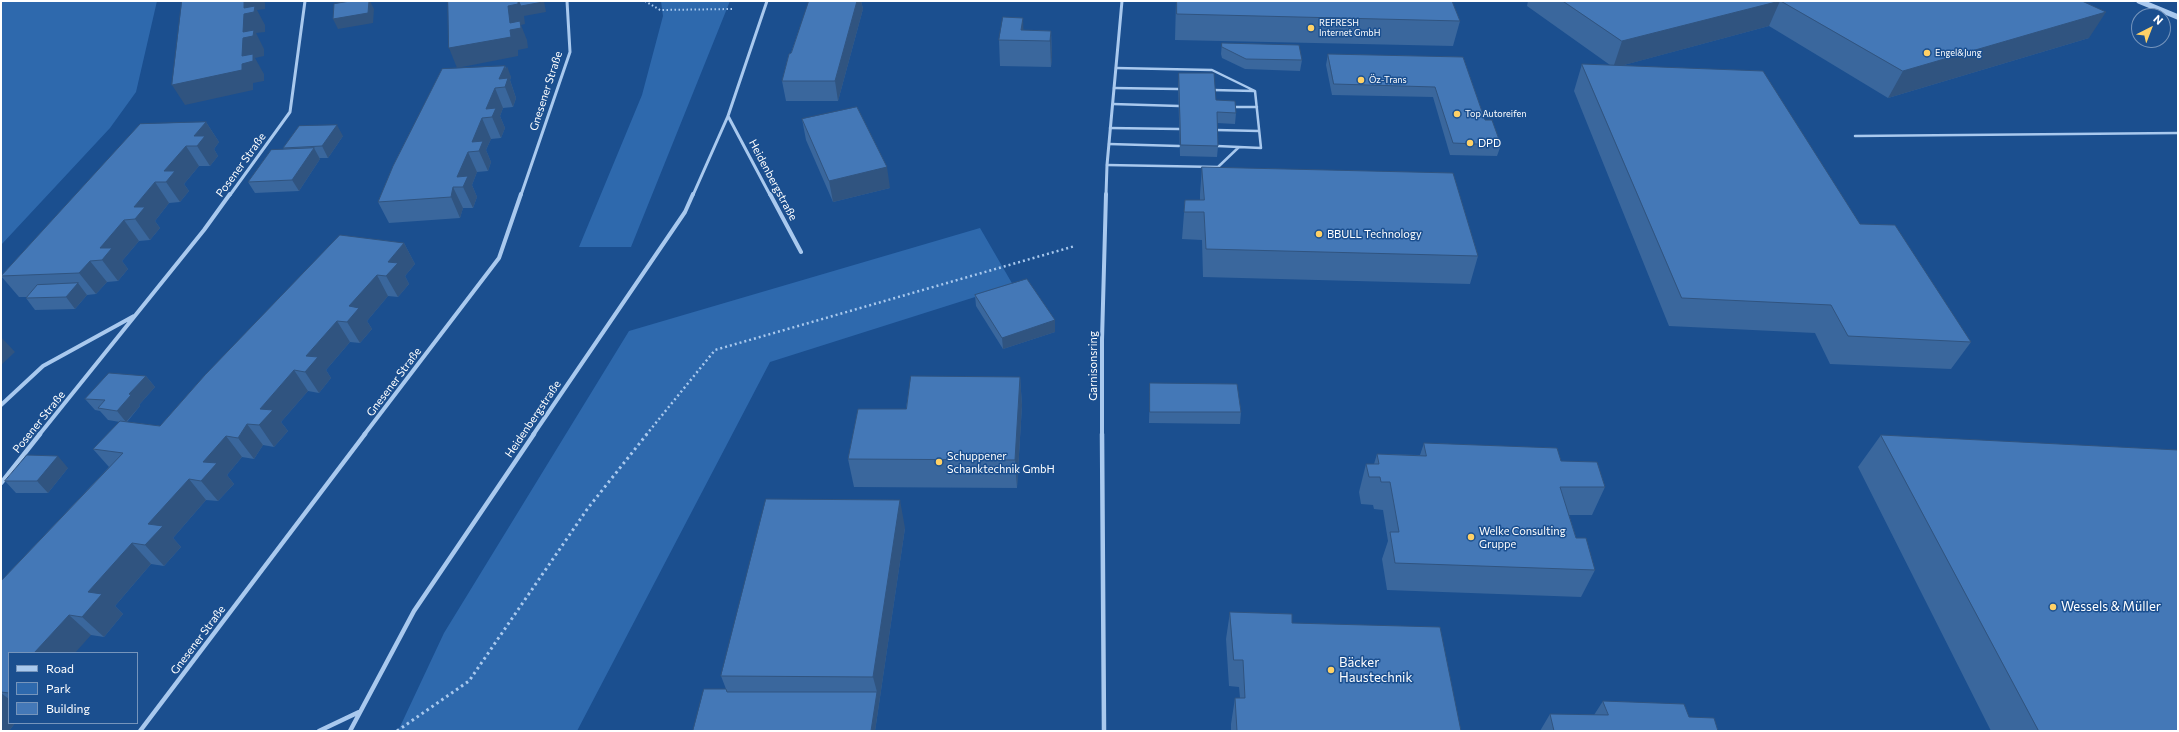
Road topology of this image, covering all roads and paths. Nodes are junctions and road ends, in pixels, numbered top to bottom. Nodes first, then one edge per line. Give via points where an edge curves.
1 (305, 1) edge
2 (567, 1) edge
3 (645, 1) edge
4 (767, 1) edge
5 (1122, 1) edge
6 (2139, 1) edge
7 (764, 9) junction
8 (2178, 17) edge
9 (1116, 68) junction
10 (1114, 88) junction
11 (1178, 89) edge
12 (1213, 90) edge
13 (1255, 91) junction
14 (1113, 104) junction
15 (1178, 106) edge
16 (1228, 107) edge
17 (1257, 107) junction
18 (728, 116) junction
19 (1110, 128) junction
20 (1179, 129) edge
21 (1216, 130) edge
22 (1259, 131) junction
23 (2178, 133) edge
24 (1855, 136) dead end
25 (1109, 144) junction
26 (1180, 146) edge
27 (1217, 146) edge
28 (1239, 147) junction
29 (1107, 165) junction
30 (1105, 237) junction
31 (802, 252) dead end
32 (136, 315) junction
33 (1, 406) edge
34 (1, 484) edge
35 (359, 712) junction
36 (140, 731) edge
37 (319, 731) edge
38 (350, 731) edge
39 (397, 731) edge
40 (1104, 731) edge

1 - 32 street, Posener Straße via 290,112 204,230
2 - 36 street, Gnesener Straße via 570,52 498,258
3 - 7 path via 660,10
4 - 7 street, Heidenbergstraße
5 - 9 street, Garnisonsring
6 - 8 street
7 - 18 street, Heidenbergstraße
9 - 10 street, Garnisonsring
9 - 13 lane via 1212,70
10 - 11 lane
10 - 14 street, Garnisonsring
12 - 13 lane
13 - 17 lane
14 - 15 lane
14 - 19 street, Garnisonsring
16 - 17 lane
17 - 22 lane
18 - 31 street, Heidenbergstraße
18 - 35 street, Heidenbergstraße via 685,212 414,611
19 - 20 lane
19 - 25 street, Garnisonsring
21 - 22 lane
22 - 28 lane via 1261,148
23 - 24 lane
25 - 26 lane
25 - 29 street, Garnisonsring
27 - 28 lane
28 - 29 lane via 1218,167
29 - 30 street, Garnisonsring
30 - 39 path via 715,350 588,508 469,681
30 - 40 street, Garnisonsring via 1102,340
32 - 33 street, Posener Straße via 43,366
32 - 34 street, Posener Straße
35 - 37 street
35 - 38 street, Heidenbergstraße

